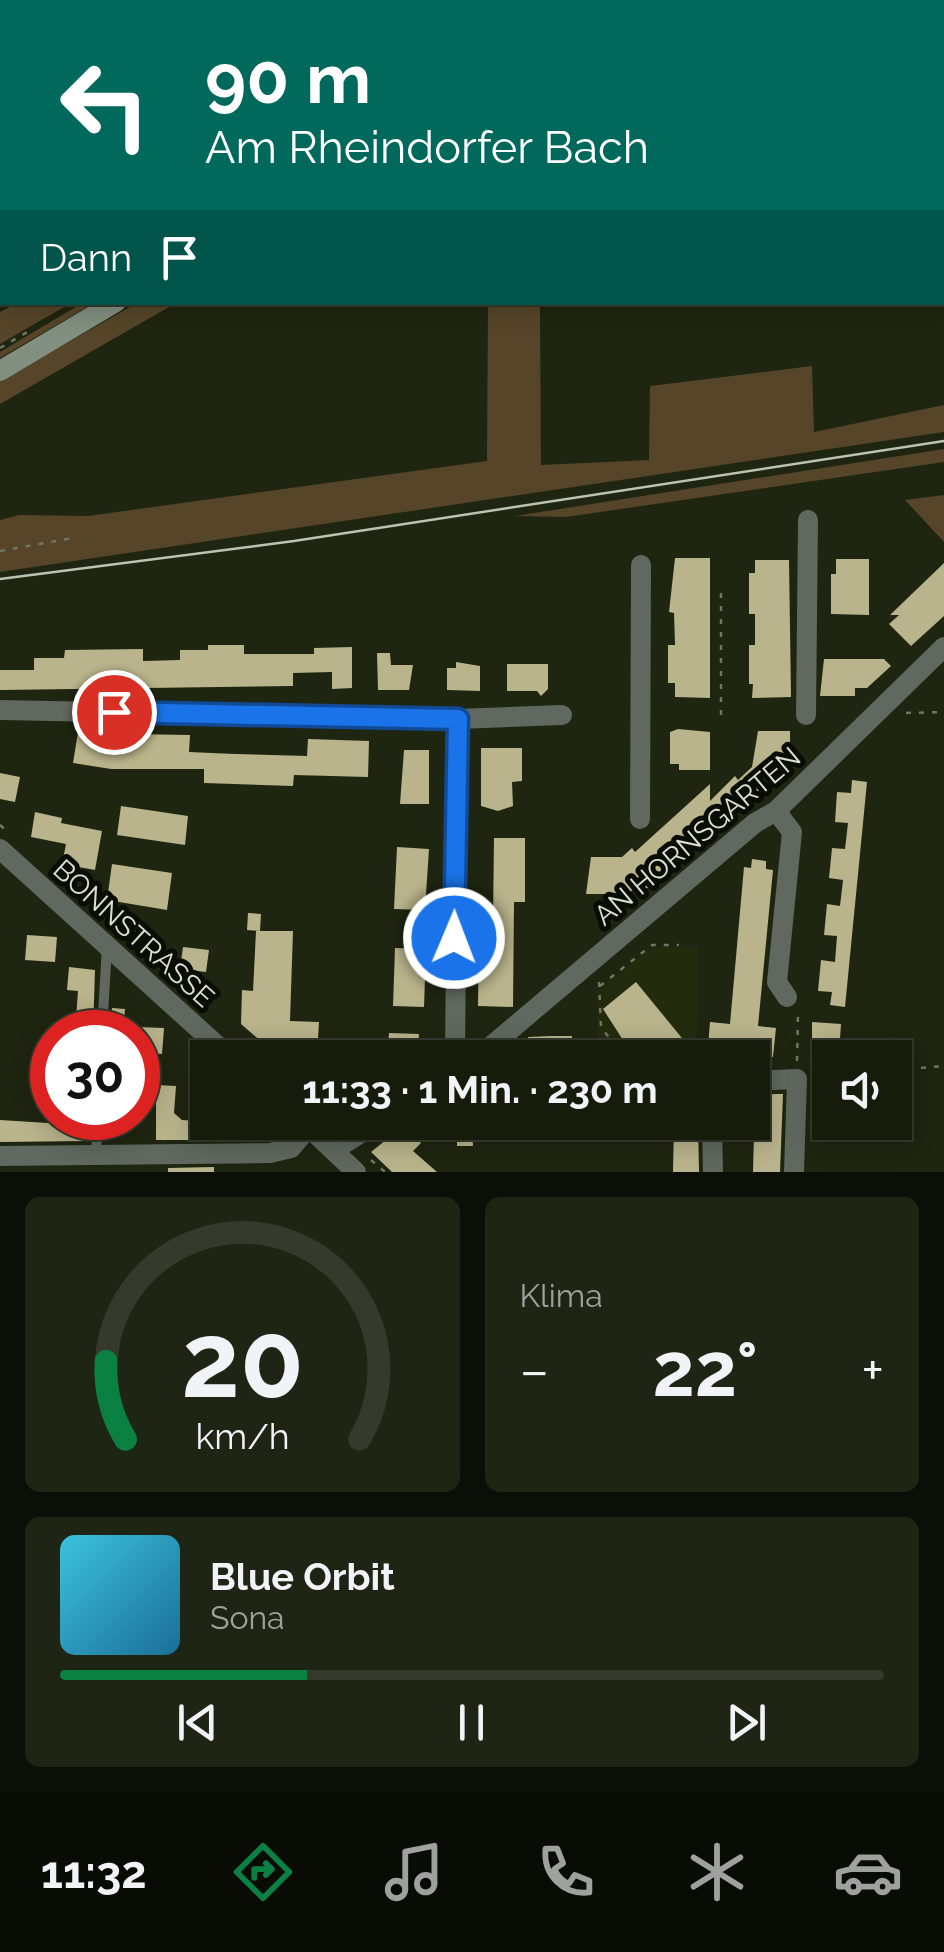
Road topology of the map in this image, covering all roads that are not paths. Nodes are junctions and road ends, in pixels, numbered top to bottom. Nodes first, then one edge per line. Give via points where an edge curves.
1 (111, 305) edge
2 (0, 370) edge
3 (808, 520) dead end
4 (641, 565) dead end
5 (944, 648) edge
6 (0, 710) edge
7 (806, 715) dead end
8 (562, 716) dead end
9 (458, 719) junction
10 (776, 811) junction
11 (640, 819) dead end
12 (0, 849) edge
13 (107, 945) junction
14 (787, 996) road end
15 (103, 1010) edge
16 (211, 1040) edge
17 (455, 1040) edge
18 (498, 1040) edge
19 (770, 1080) edge
20 (97, 1140) edge
21 (296, 1140) edge
22 (323, 1140) edge
23 (350, 1140) edge
24 (712, 1140) edge
25 (334, 1150) junction
26 (96, 1154) junction
27 (0, 1156) edge
28 (353, 1171) edge
29 (713, 1172) edge
30 (794, 1172) edge

1 - 2 main road
3 - 7 street
4 - 11 street
5 - 10 street, AN HORNSGARTEN
6 - 9 street
8 - 9 street
9 - 17 street
10 - 14 street via 792,832 777,982
10 - 18 street, AN HORNSGARTEN
12 - 13 street, BONNSTRASSE
13 - 15 lane
13 - 16 street, BONNSTRASSE
19 - 30 street via 797,1079
20 - 26 lane
21 - 26 street via 270,1153
22 - 25 street
23 - 25 street
24 - 29 street
25 - 28 street
26 - 27 street

